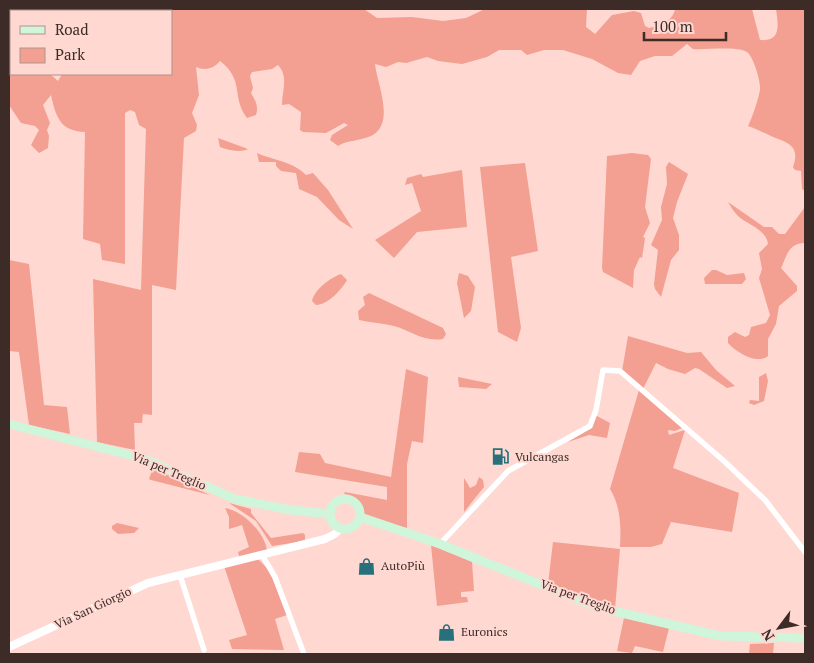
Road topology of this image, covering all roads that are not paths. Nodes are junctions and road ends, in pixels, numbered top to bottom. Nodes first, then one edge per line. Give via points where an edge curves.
1 (9, 424) edge
2 (329, 514) junction
3 (360, 517) junction
4 (340, 528) junction
5 (440, 544) junction
6 (805, 552) edge
7 (262, 555) junction
8 (180, 575) junction
9 (805, 638) edge
10 (9, 647) edge
11 (204, 650) dead end
12 (304, 654) edge

1 - 2 main road, Via per Treglio via 145,459 235,499
2 - 3 main road via 335,501 349,499 356,504
2 - 4 main road via 333,524
3 - 4 main road via 354,526
3 - 5 main road, Via per Treglio
4 - 7 street, Via San Giorgio via 331,537
5 - 6 street via 508,471 590,426 603,370 620,371 724,461 768,503
5 - 9 main road, Via per Treglio via 584,602 634,617 720,636
7 - 8 street, Via San Giorgio
7 - 12 street via 275,577
8 - 10 street, Via San Giorgio via 148,583
8 - 11 street

